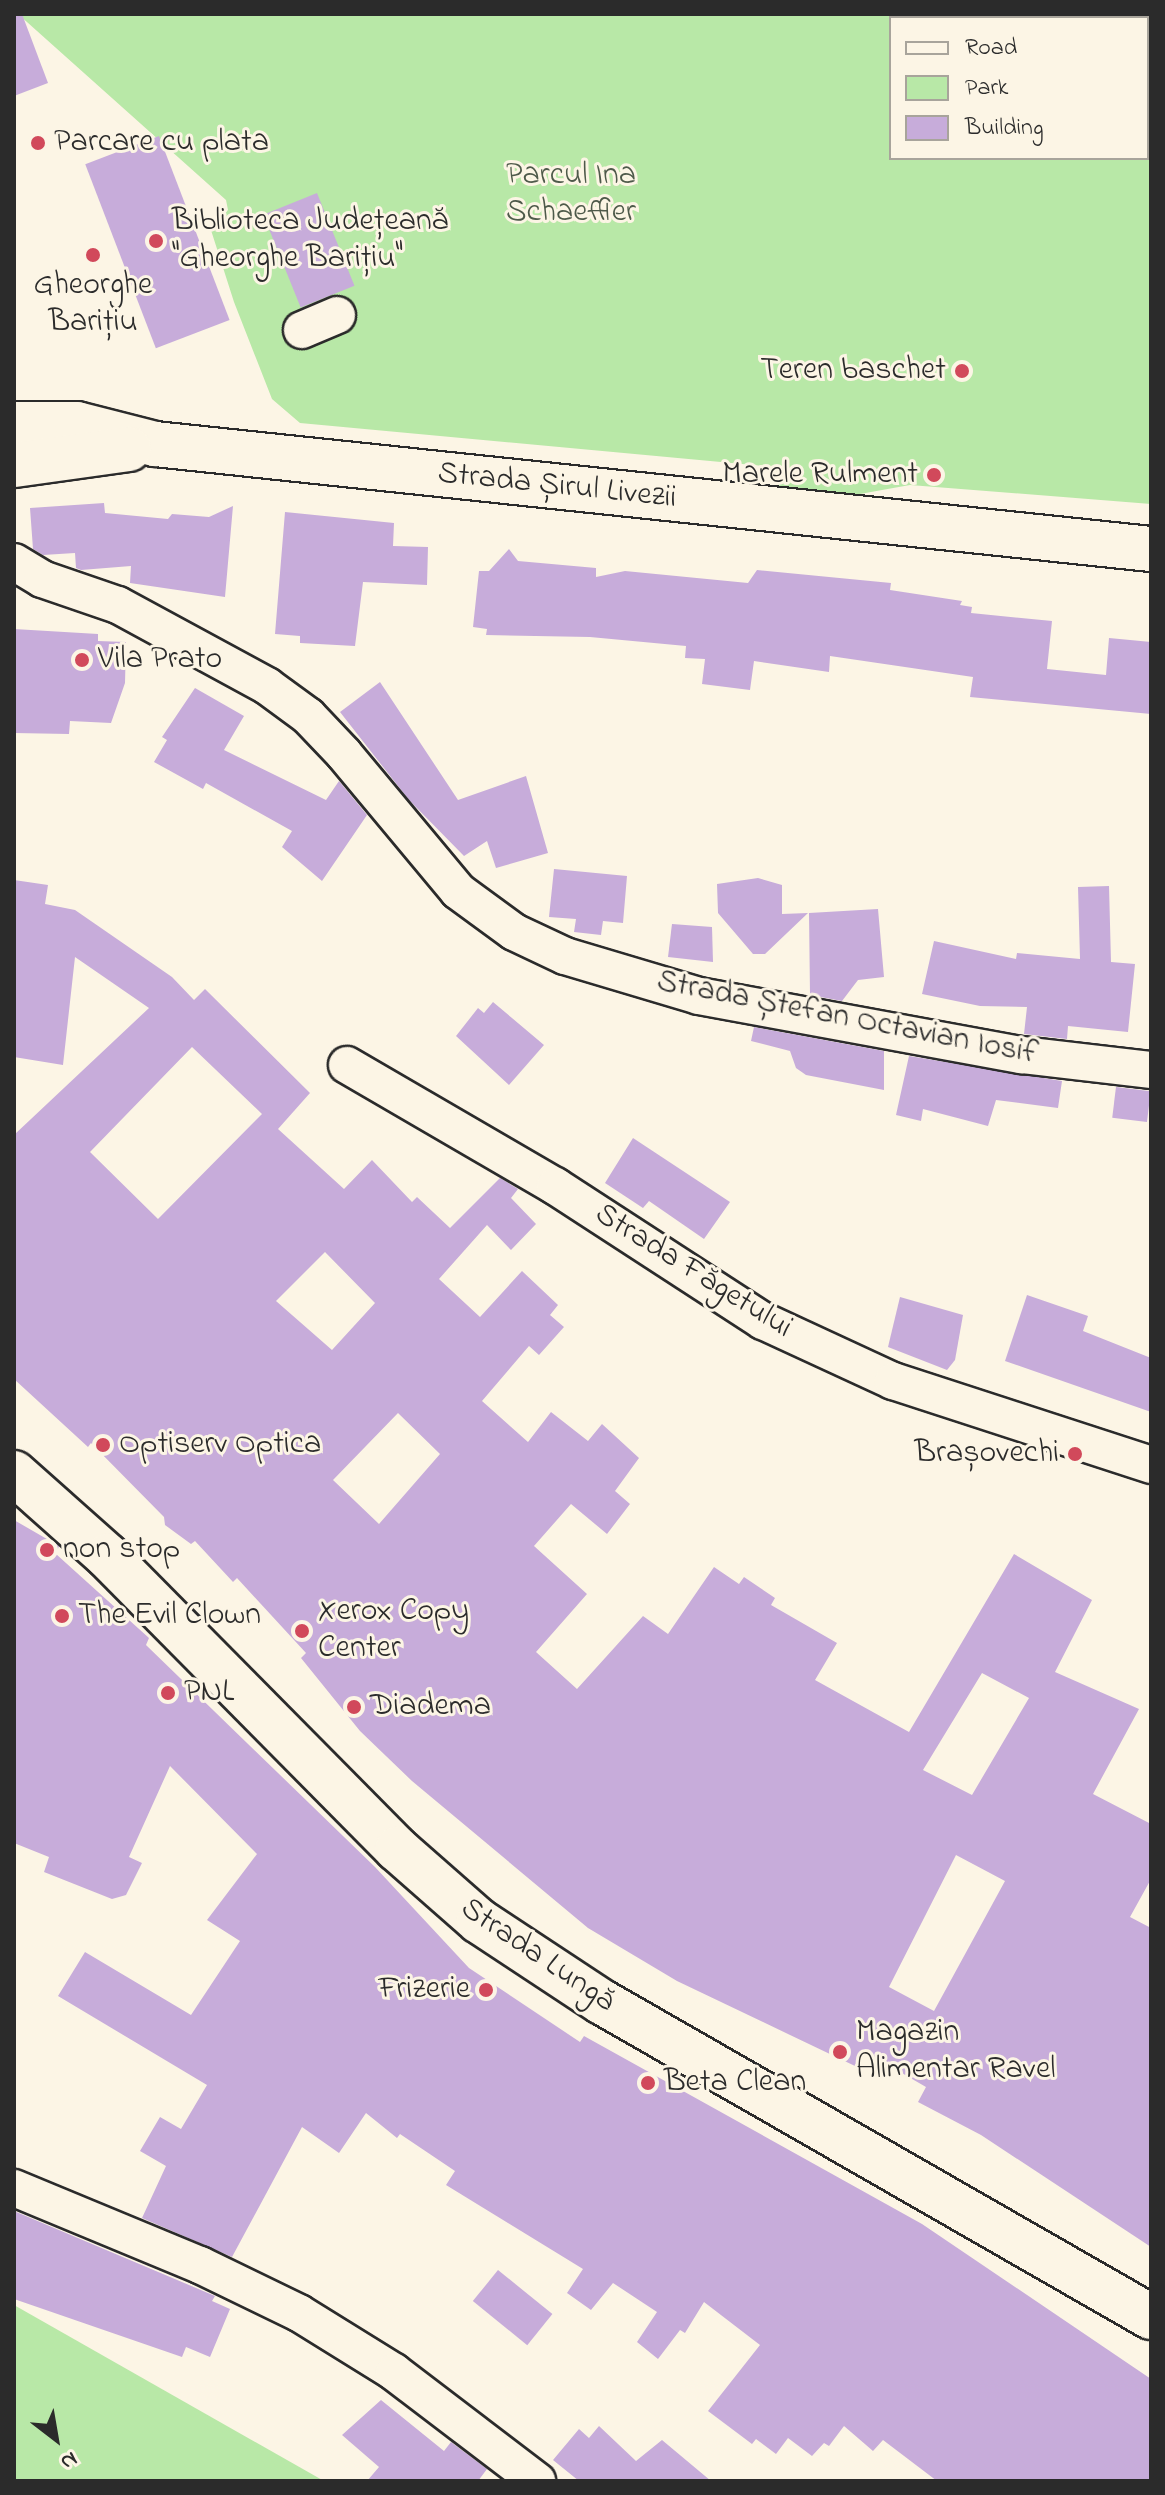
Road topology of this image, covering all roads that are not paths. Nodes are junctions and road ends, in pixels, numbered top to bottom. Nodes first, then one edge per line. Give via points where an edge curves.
1 (337, 315) dead end
2 (302, 330) dead end
3 (14, 424) edge
4 (155, 444) junction
5 (14, 465) edge
6 (1151, 549) edge
7 (14, 562) edge
8 (347, 1065) dead end
9 (1151, 1070) edge
10 (1151, 1465) edge
11 (14, 1473) edge
12 (14, 2188) edge
13 (1151, 2317) edge
14 (537, 2481) edge

1 - 2 street
3 - 4 main road, Strada Șirul Livezii via 77,424
4 - 5 main road, Strada Șirul Livezii
4 - 6 main road, Strada Șirul Livezii
7 - 9 street, Strada Ștefan Octavian Iosif via 42,579 118,605 267,686 308,716 344,754 458,891 514,932 565,956 699,996 1022,1055
8 - 10 street, Strada Făgetului via 555,1186 763,1321 893,1381
11 - 13 main road, Strada Lungă via 107,1556 387,1839 479,1921 602,2002
12 - 14 street via 200,2265 299,2313 394,2372

